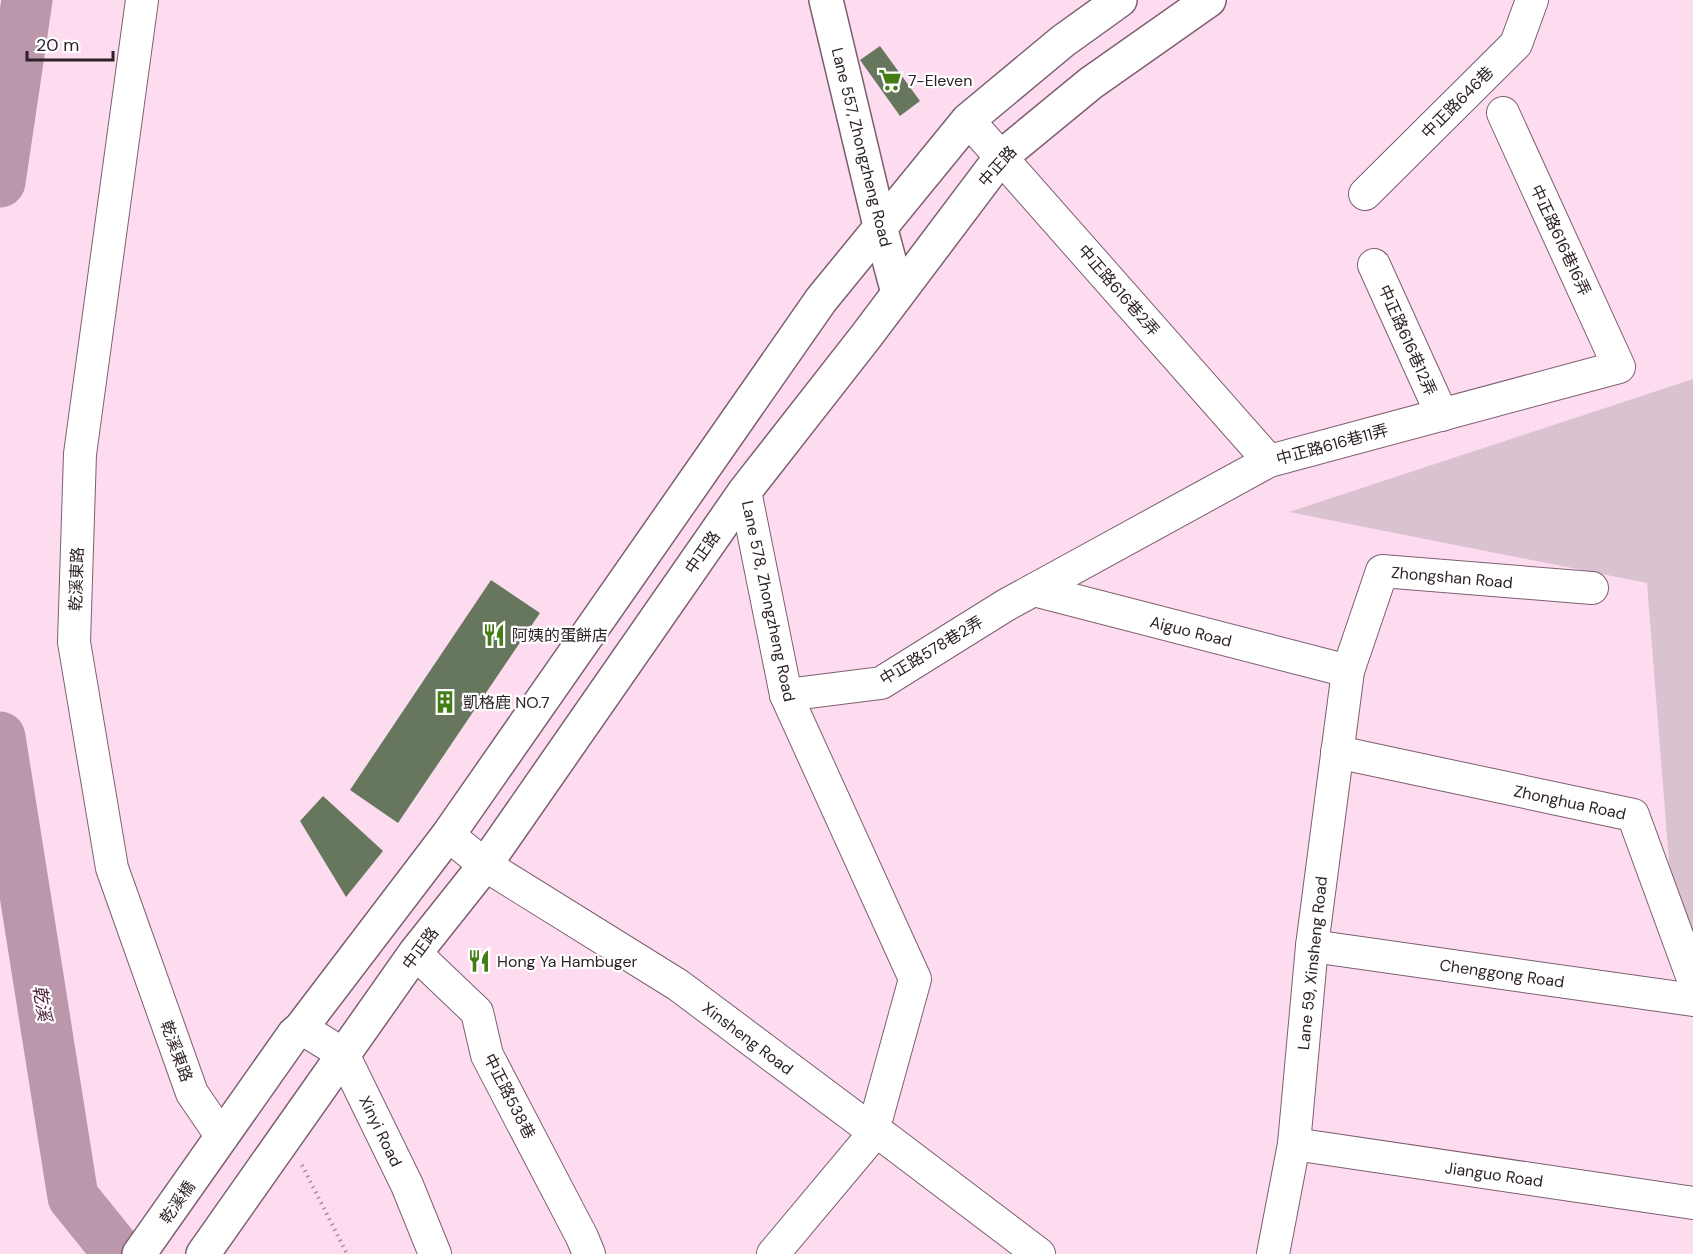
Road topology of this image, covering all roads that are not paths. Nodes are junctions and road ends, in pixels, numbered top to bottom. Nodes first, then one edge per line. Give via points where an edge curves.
1 (141, 0) edge
2 (826, 0) edge
3 (1120, 0) edge
4 (1209, 0) edge
5 (1532, 0) edge
6 (1503, 113) dead end
7 (968, 120) junction
8 (1001, 157) junction
9 (1365, 194) dead end
10 (880, 226) junction
11 (1374, 266) dead end
12 (898, 293) junction
13 (1619, 367) joint
14 (1442, 415) junction
15 (1269, 461) junction
16 (745, 491) junction
17 (1592, 588) dead end
18 (1034, 590) junction
19 (1348, 671) junction
20 (786, 694) junction
21 (1337, 752) junction
22 (448, 835) junction
23 (485, 865) junction
24 (1312, 946) junction
25 (415, 953) junction
26 (1693, 979) edge
27 (1693, 1000) edge
28 (301, 1028) junction
29 (343, 1053) junction
30 (874, 1131) junction
31 (218, 1143) junction
32 (1294, 1144) junction
33 (1693, 1203) edge
34 (140, 1254) edge
35 (203, 1254) edge
36 (435, 1254) edge
37 (589, 1254) edge
38 (773, 1254) edge
39 (1039, 1254) edge
40 (1273, 1254) edge

1 - 31 street, 乾溪東路 via 80,454 74,642 112,868 192,1093
2 - 10 main road, Lane 557, Zhongzheng Road
3 - 7 main road via 1063,41
4 - 8 main road, 中正路 via 1091,83
5 - 9 street, 中正路646巷 via 1516,44
6 - 13 street, 中正路616巷16弄
7 - 8 street, 中正路616巷2弄
7 - 10 main road
8 - 12 main road, 中正路
8 - 15 street, 中正路616巷2弄
10 - 12 main road, Lane 557, Zhongzheng Road
10 - 22 main road via 821,300
11 - 14 street, 中正路616巷12弄
12 - 16 main road, 中正路
13 - 14 street, 中正路616巷11弄
14 - 15 street, 中正路616巷11弄
15 - 18 street, 中正路616巷11弄
16 - 20 street, Lane 578, Zhongzheng Road
16 - 23 main road, 中正路
17 - 19 street, Zhongshan Road via 1382,571
18 - 19 street, Aiguo Road
18 - 20 street, 中正路578巷2弄 via 881,683
19 - 21 street, Lane 59, Xinsheng Road
20 - 30 street, Lane 578, Zhongzheng Road via 915,979
21 - 24 street, Lane 59, Xinsheng Road
21 - 26 street, Zhonghua Road via 1633,815
22 - 23 street, Xinsheng Road
22 - 28 main road
23 - 25 main road, 中正路
23 - 30 street, Xinsheng Road via 678,985
24 - 27 street, Chenggong Road
24 - 32 street, Lane 59, Xinsheng Road
25 - 29 main road, 中正路
25 - 37 street, 中正路538巷 via 477,1012 487,1055
28 - 29 street
28 - 31 main road
29 - 35 main road, 中正路
29 - 36 street, Xinyi Road via 407,1185
30 - 38 street
30 - 39 street, Xinsheng Road
31 - 34 main road, 乾溪橋
32 - 33 street, Jianguo Road
32 - 40 street, Lane 59, Xinsheng Road

